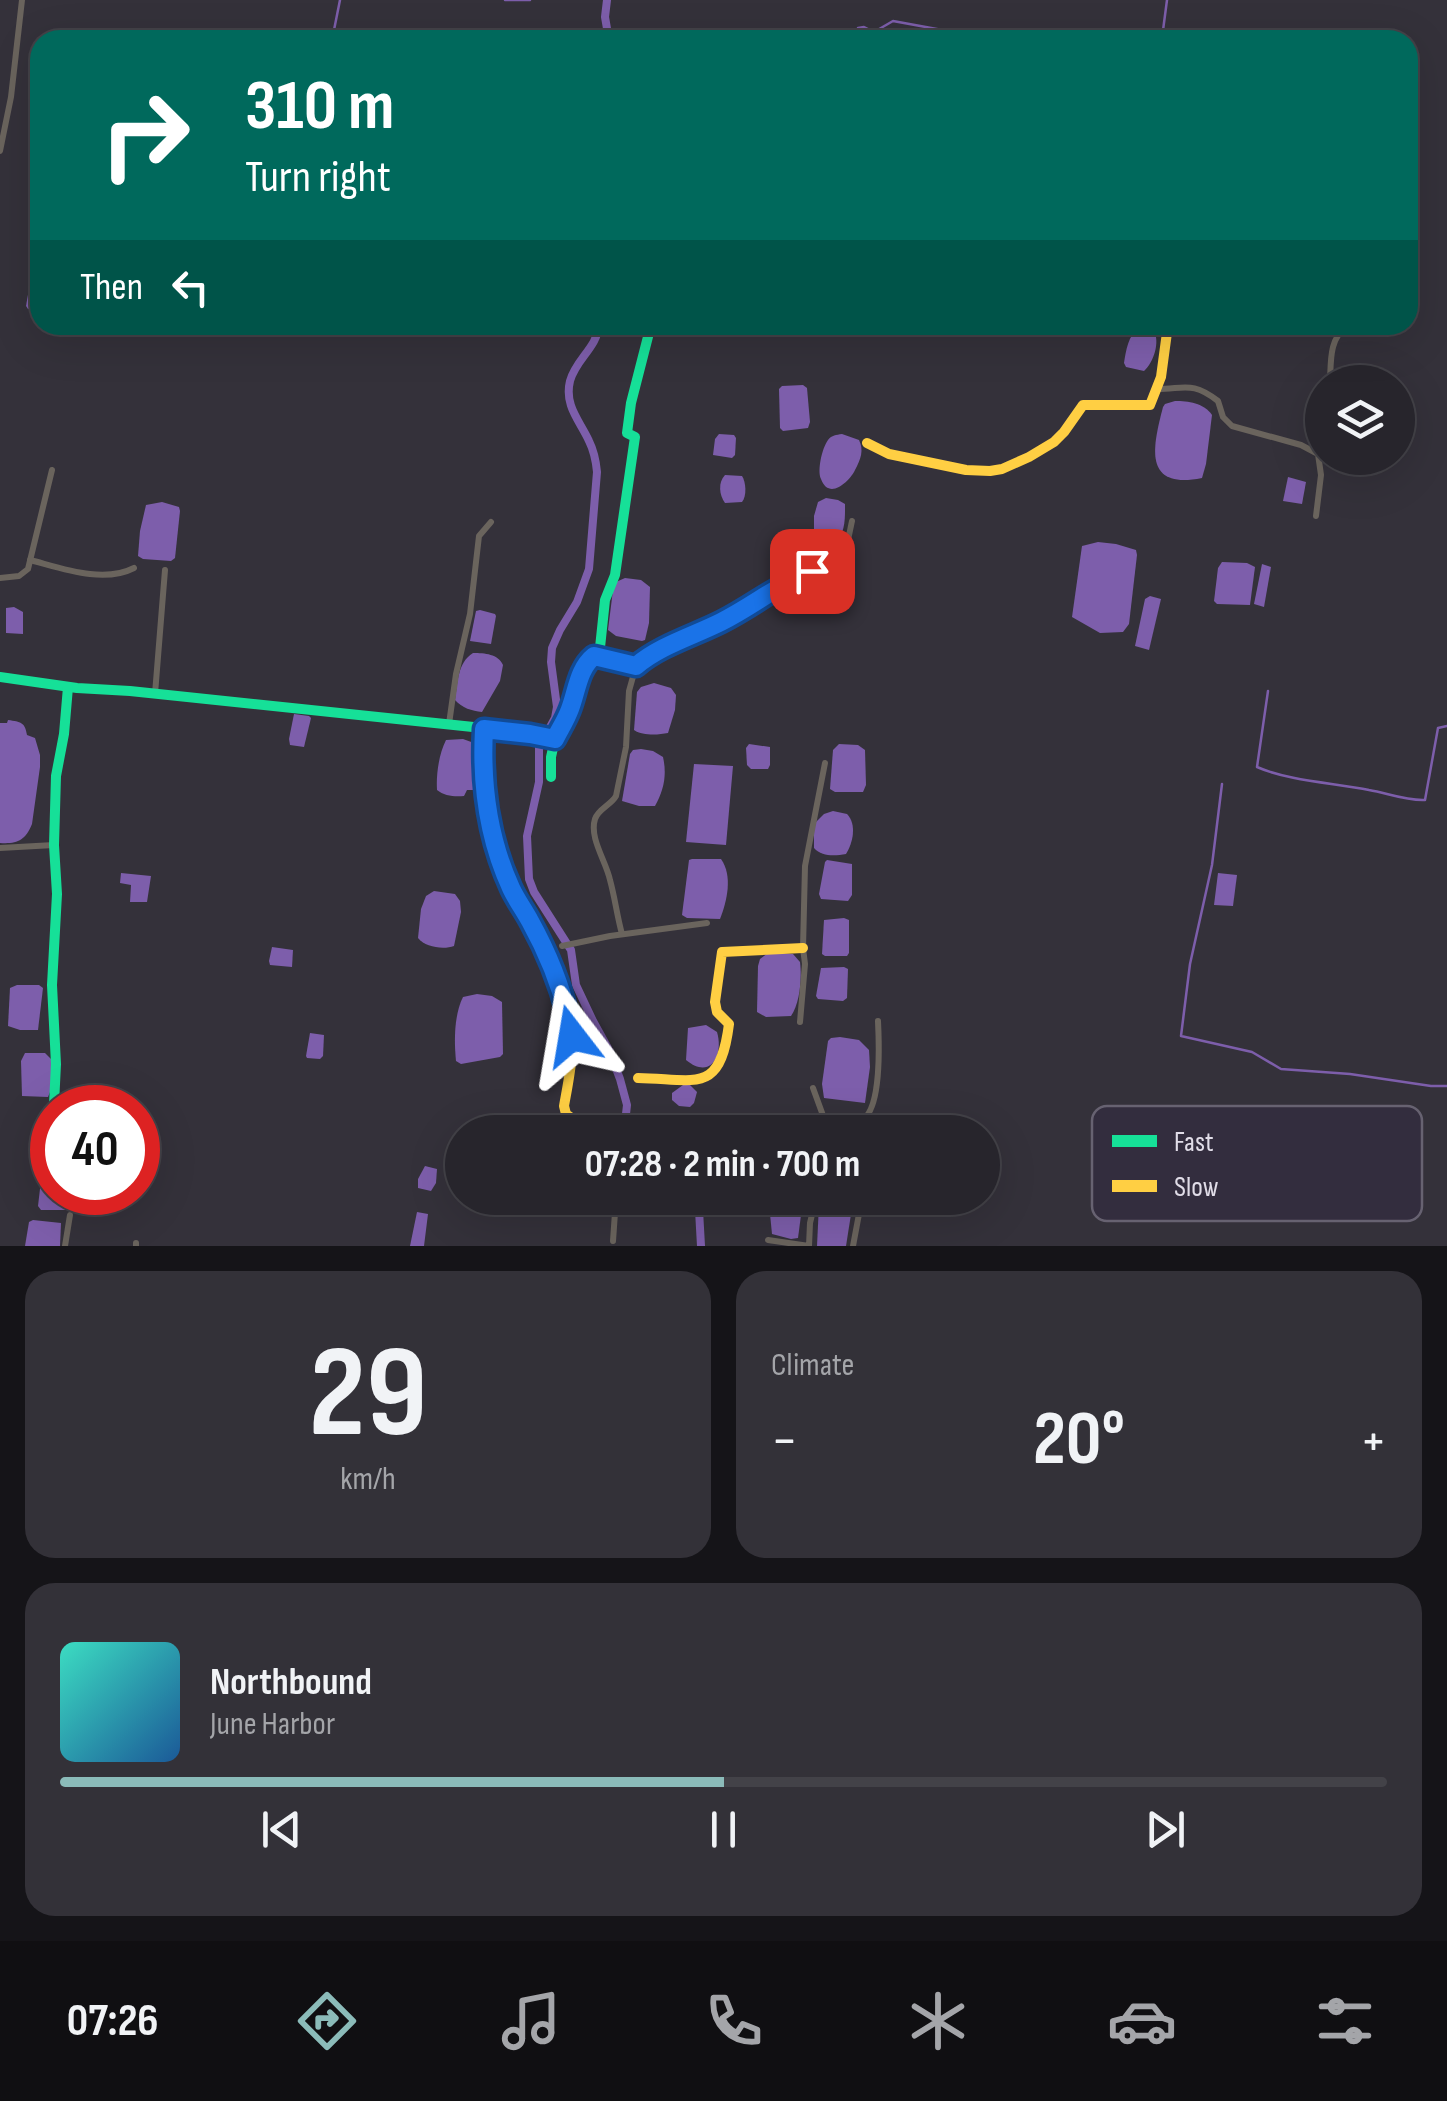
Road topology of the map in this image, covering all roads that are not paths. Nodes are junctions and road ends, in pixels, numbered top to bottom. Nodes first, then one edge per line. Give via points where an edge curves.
1 (22, 0) edge
2 (0, 151) edge
3 (648, 335) edge
4 (1166, 335) edge
5 (1336, 335) edge
6 (1331, 365) edge
7 (1157, 389) junction
8 (867, 443) dead end
9 (1305, 447) edge
10 (52, 470) dead end
11 (1321, 475) edge
12 (1316, 516) dead end
13 (852, 521) dead end
14 (490, 522) dead end
15 (30, 560) junction
16 (134, 568) dead end
17 (165, 570) dead end
18 (0, 578) edge
19 (599, 657) junction
20 (636, 666) junction
21 (0, 678) edge
22 (68, 687) junction
23 (155, 694) junction
24 (449, 724) junction
25 (484, 729) junction
26 (551, 738) junction
27 (824, 763) dead end
28 (550, 778) dead end
29 (54, 845) junction
30 (0, 848) edge
31 (706, 922) dead end
32 (622, 934) junction
33 (562, 946) dead end
34 (803, 948) junction
35 (878, 1020) dead end
36 (800, 1022) dead end
37 (638, 1078) dead end
38 (56, 1085) edge
39 (813, 1088) dead end
40 (567, 1115) edge
41 (823, 1115) edge
42 (866, 1115) edge
43 (70, 1215) dead end
44 (615, 1215) edge
45 (812, 1215) edge
46 (859, 1215) edge
47 (768, 1240) dead end
48 (613, 1241) dead end
49 (65, 1246) edge
50 (853, 1246) edge

1 - 2 street
3 - 19 street via 631,403 627,433 635,437
4 - 7 street
5 - 6 street
7 - 8 street via 1146,406 1083,405 1048,447 995,471 892,456
7 - 9 street via 1203,391 1218,400 1232,426
10 - 15 street
11 - 12 street
13 - 20 street via 848,540 828,563
14 - 24 street via 479,536
15 - 16 street via 79,572
15 - 18 street via 24,574
17 - 23 street
19 - 20 street
19 - 26 street via 588,660
20 - 32 street via 616,796 594,821
21 - 22 street
22 - 23 street
22 - 29 street
23 - 24 street
24 - 25 street
25 - 26 street
25 - 40 street via 492,836 569,1018
26 - 28 street
27 - 34 street via 805,866
29 - 30 street
29 - 38 street
31 - 32 street
32 - 33 street
34 - 36 street
34 - 37 street via 722,952 715,1002 729,1024 713,1074 674,1082
35 - 42 street via 879,1061
39 - 41 street
43 - 49 street
44 - 48 street
45 - 47 street via 810,1246
46 - 50 street

